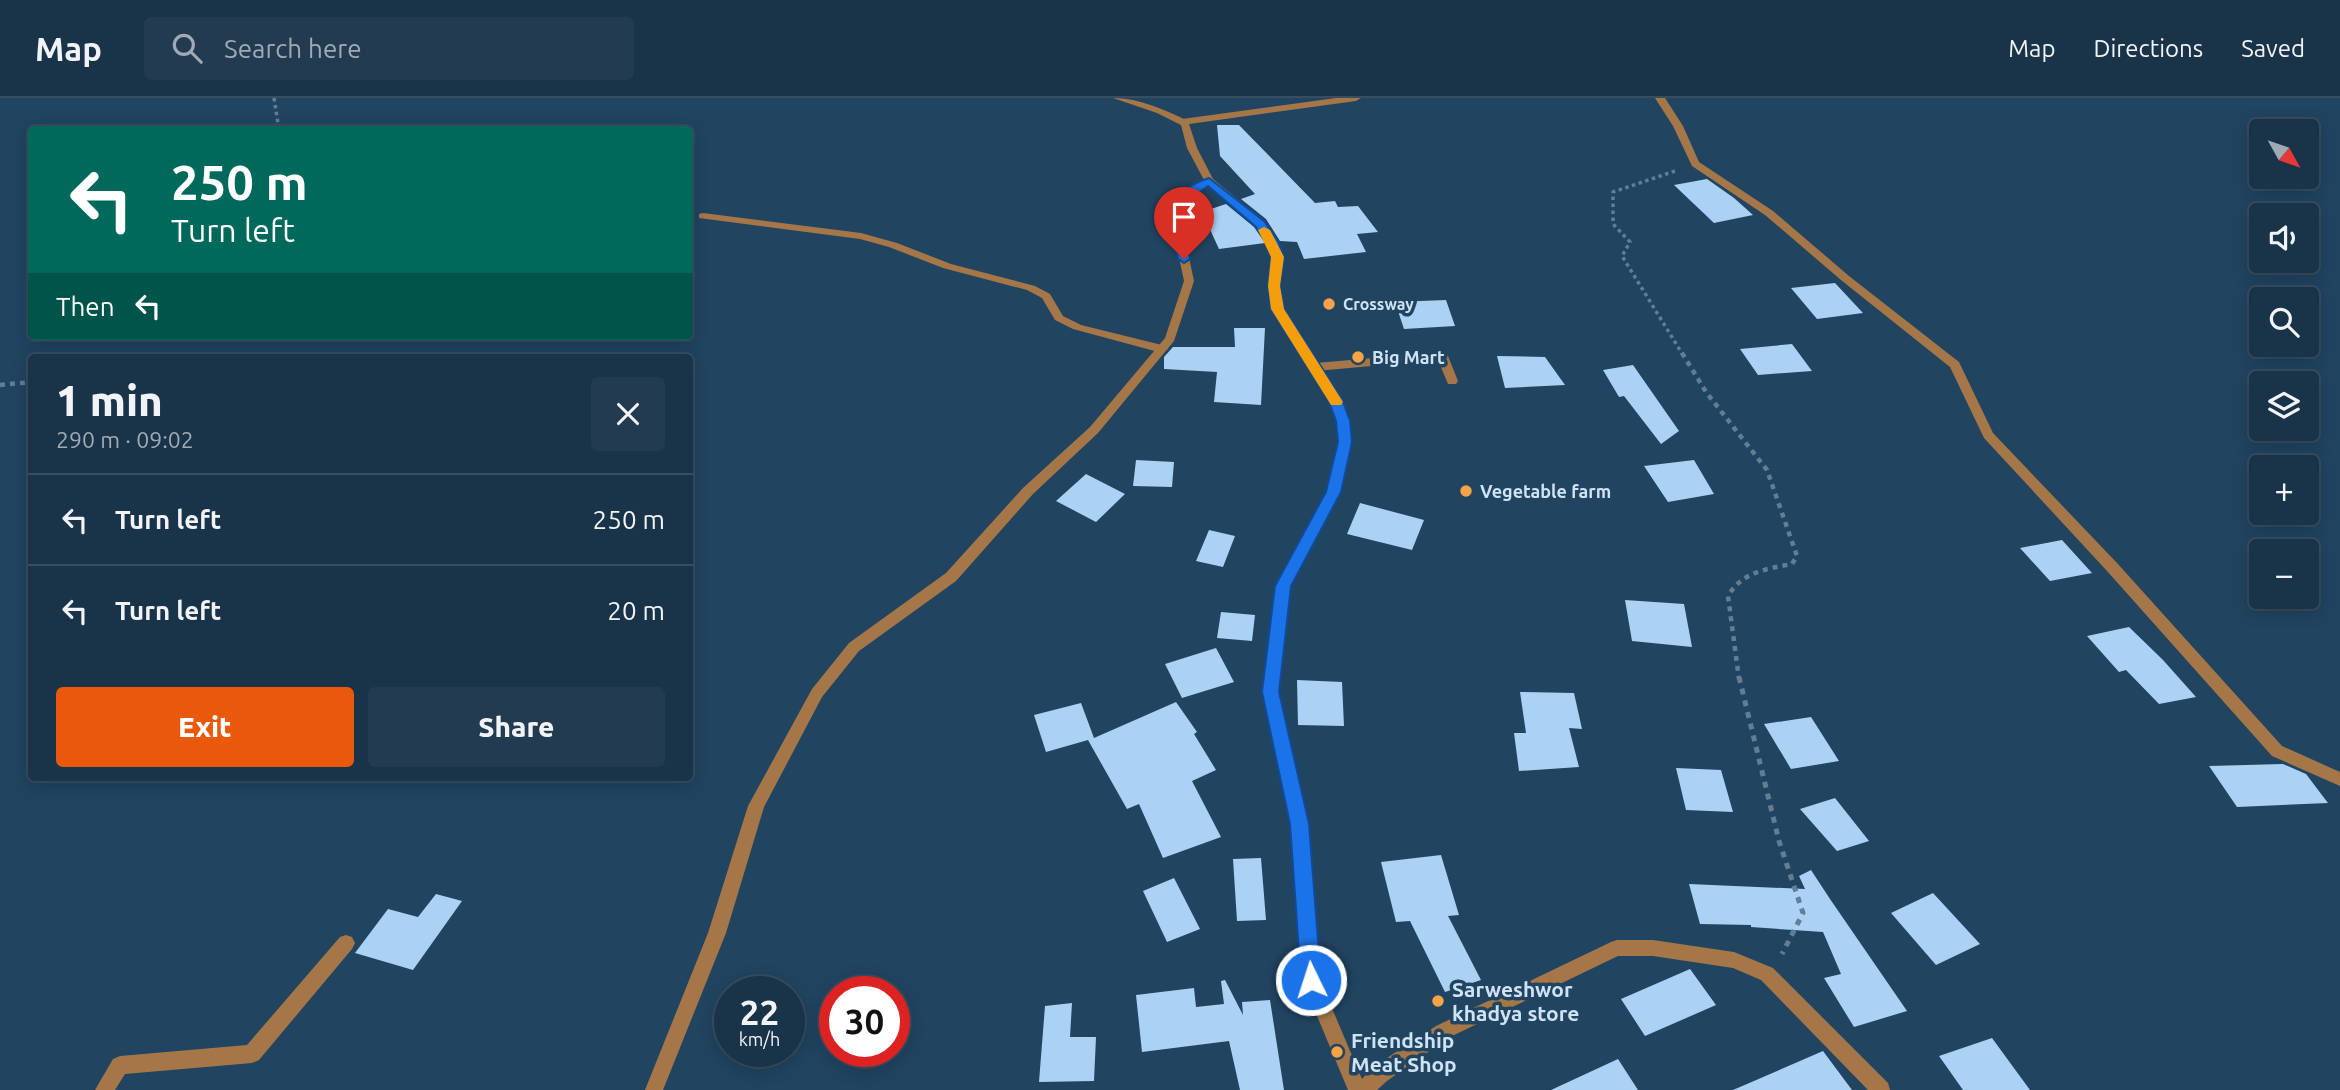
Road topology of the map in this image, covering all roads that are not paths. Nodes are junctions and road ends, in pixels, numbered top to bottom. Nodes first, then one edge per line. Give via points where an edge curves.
1 (1118, 98) edge
2 (1356, 98) edge
3 (1660, 98) edge
4 (1182, 122) junction
5 (1209, 181) junction
6 (703, 216) dead end
7 (1162, 349) junction
8 (1316, 367) junction
9 (1452, 381) dead end
10 (2340, 779) edge
11 (346, 943) dead end
12 (104, 1090) edge
13 (654, 1090) edge
14 (1357, 1090) edge
15 (1364, 1090) edge
16 (1881, 1090) edge

1 - 4 street
2 - 4 street
3 - 10 street via 1695,164 1769,213 1955,365 1988,435 2277,751
4 - 5 street
5 - 7 street via 1181,198 1175,215 1189,281 1170,339
5 - 8 street via 1253,217 1272,241 1278,257 1274,286 1278,309
6 - 7 street via 861,236 894,245 1031,288 1046,296 1059,318 1077,327
7 - 13 street via 1094,430 1028,491 951,577 854,648 817,693 756,806 717,933
8 - 9 street via 1442,356
8 - 14 street via 1335,399 1345,442 1334,492 1283,586 1271,692 1300,824 1311,980
11 - 12 street via 251,1054 120,1065
15 - 16 street via 1442,1032 1617,948 1653,948 1734,960 1767,974

